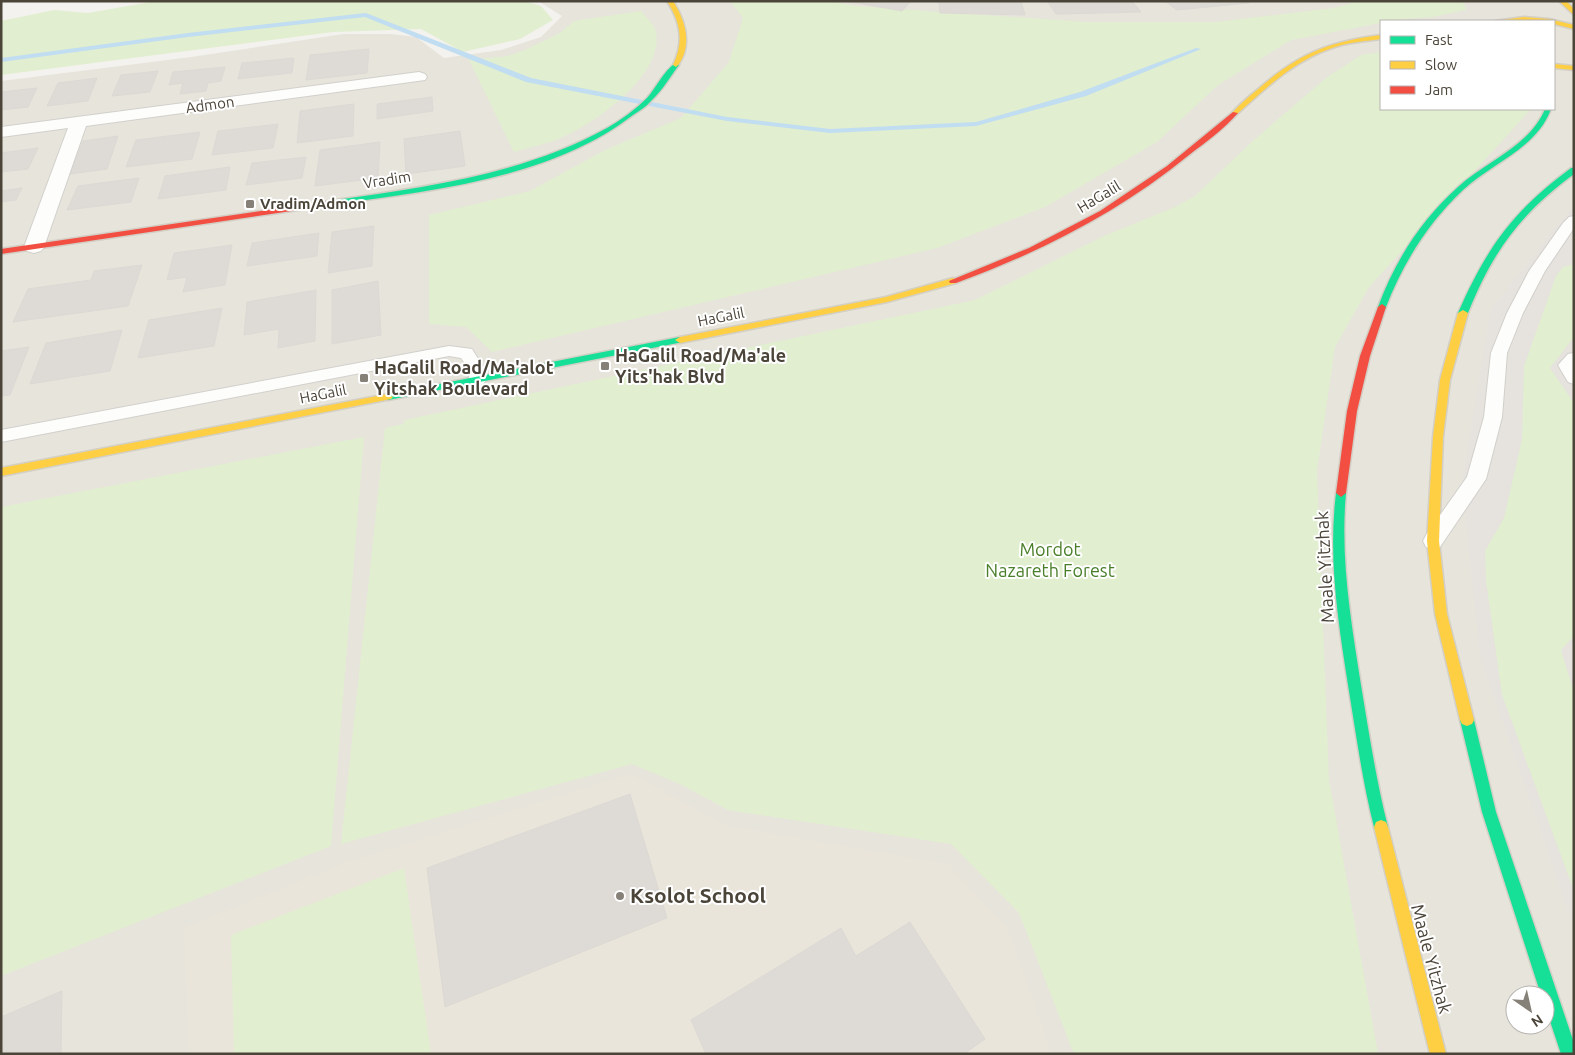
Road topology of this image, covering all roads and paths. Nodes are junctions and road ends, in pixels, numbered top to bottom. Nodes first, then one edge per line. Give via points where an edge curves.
1 (670, 1) edge
2 (1562, 1) edge
3 (1514, 5) dead end
4 (1574, 13) edge
5 (1500, 20) edge
6 (1511, 20) edge
7 (1536, 20) edge
8 (1555, 22) edge
9 (1574, 27) edge
10 (1380, 38) edge
11 (1555, 66) edge
12 (1574, 68) edge
13 (419, 77) dead end
14 (1548, 110) edge
15 (79, 122) junction
16 (1, 132) edge
17 (1574, 170) edge
18 (1574, 220) edge
19 (1574, 240) edge
20 (34, 247) junction
21 (1552, 249) junction
22 (1, 252) edge
23 (1574, 358) edge
24 (1574, 378) edge
25 (477, 380) junction
26 (1, 436) edge
27 (1, 472) edge
28 (1433, 541) junction
29 (1438, 1054) edge
30 (1569, 1054) edge

1 - 20 street, Vradim via 682,19 684,46 676,67 656,94 628,116 584,142 495,174 443,186
2 - 4 street
3 - 5 street via 1512,14
6 - 7 street
8 - 9 street
10 - 25 street, HaGalil via 1346,41 1303,56 1166,172 1124,200 1075,230 969,277 900,297
11 - 12 street
13 - 15 street, Admon
14 - 29 street, Maale Yitzhak via 1541,125 1529,136 1447,201 1406,256 1384,300 1365,356 1352,411 1338,514 1340,592 1371,789
15 - 16 street, Admon
15 - 20 street
17 - 28 street via 1537,199 1494,250 1477,279 1459,324 1445,380 1438,437
18 - 21 lane
19 - 21 lane
20 - 22 street, Vradim
21 - 28 lane via 1515,313 1499,354 1493,417 1476,479
23 - 24 lane via 1566,365
25 - 26 lane via 474,365 466,353 449,351
25 - 27 street, HaGalil
28 - 30 street via 1440,614 1489,812

